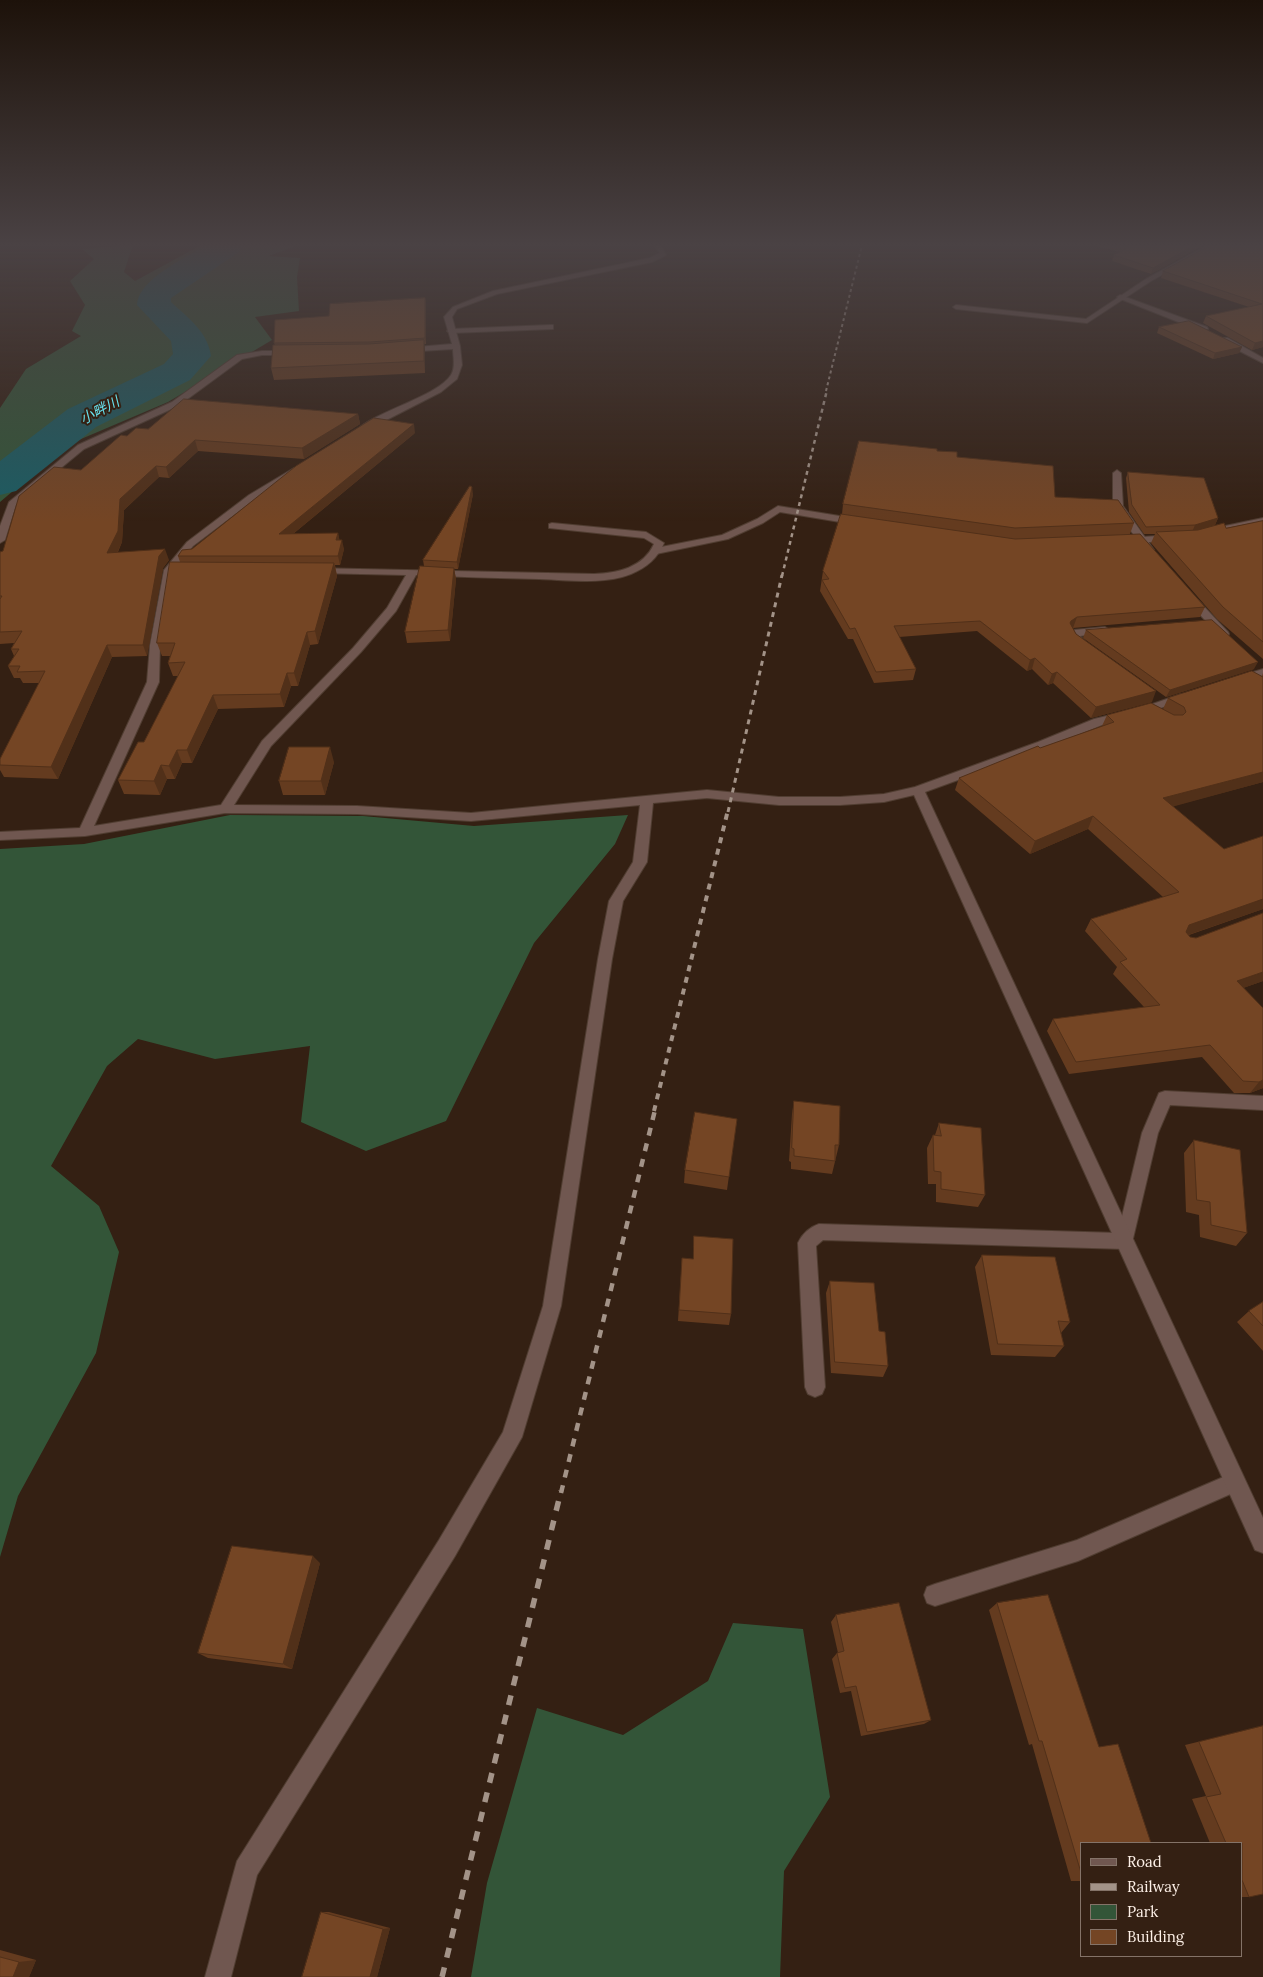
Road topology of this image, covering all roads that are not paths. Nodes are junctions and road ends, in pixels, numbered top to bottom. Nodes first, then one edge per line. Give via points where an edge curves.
1 (453, 337) edge
2 (1218, 337) edge
3 (456, 346) junction
4 (399, 350) edge
5 (302, 352) edge
6 (1263, 360) edge
7 (175, 404) junction
8 (185, 405) edge
9 (356, 420) edge
10 (375, 421) junction
11 (351, 436) edge
12 (301, 466) edge
13 (1117, 473) dead end
14 (1263, 521) edge
15 (864, 523) edge
16 (552, 526) dead end
17 (0, 540) edge
18 (1140, 540) junction
19 (1111, 541) edge
20 (656, 551) junction
21 (1153, 555) edge
22 (306, 570) edge
23 (413, 572) junction
24 (1186, 592) edge
25 (1118, 629) edge
26 (1234, 642) edge
27 (1093, 652) edge
28 (1261, 667) edge
29 (1248, 677) junction
30 (1230, 682) edge
31 (1263, 688) edge
32 (1201, 691) edge
33 (1148, 709) junction
34 (1165, 718) edge
35 (918, 790) junction
36 (647, 799) junction
37 (225, 808) junction
38 (84, 832) junction
39 (0, 836) edge
40 (1263, 1103) edge
41 (1125, 1241) junction
42 (816, 1387) dead end
43 (1235, 1482) junction
44 (1263, 1541) edge
45 (935, 1595) dead end
46 (218, 1977) edge

1 - 3 street
2 - 6 street
3 - 4 street
3 - 10 street via 458,365 454,377 438,390
5 - 7 street via 240,357
7 - 8 street
7 - 17 street via 81,448 12,504
9 - 10 street
10 - 11 street
12 - 38 street via 252,496 190,544 174,570 155,645 153,682
13 - 18 street via 1118,506
14 - 18 street via 1188,537
15 - 20 street via 778,509 725,537
16 - 20 street via 646,535 659,543
18 - 19 street
18 - 21 street
20 - 23 street via 642,564 616,575 510,576
22 - 23 street
23 - 37 street via 392,609 369,636 266,744
24 - 26 street via 1207,623
25 - 27 street via 1073,633
28 - 29 street
29 - 30 street
29 - 31 street
32 - 33 street via 1160,700
33 - 34 street
33 - 35 street via 1098,722
35 - 36 street via 884,798 840,801 779,801 707,794
35 - 41 street
36 - 37 street via 471,817 357,810
36 - 46 street via 640,862 616,901 605,958 552,1306 512,1437 447,1548 246,1870
37 - 38 street
38 - 39 street
40 - 41 street via 1165,1098 1150,1133
41 - 42 street via 819,1232 808,1243
41 - 43 street
43 - 44 street
43 - 45 street via 1078,1550

